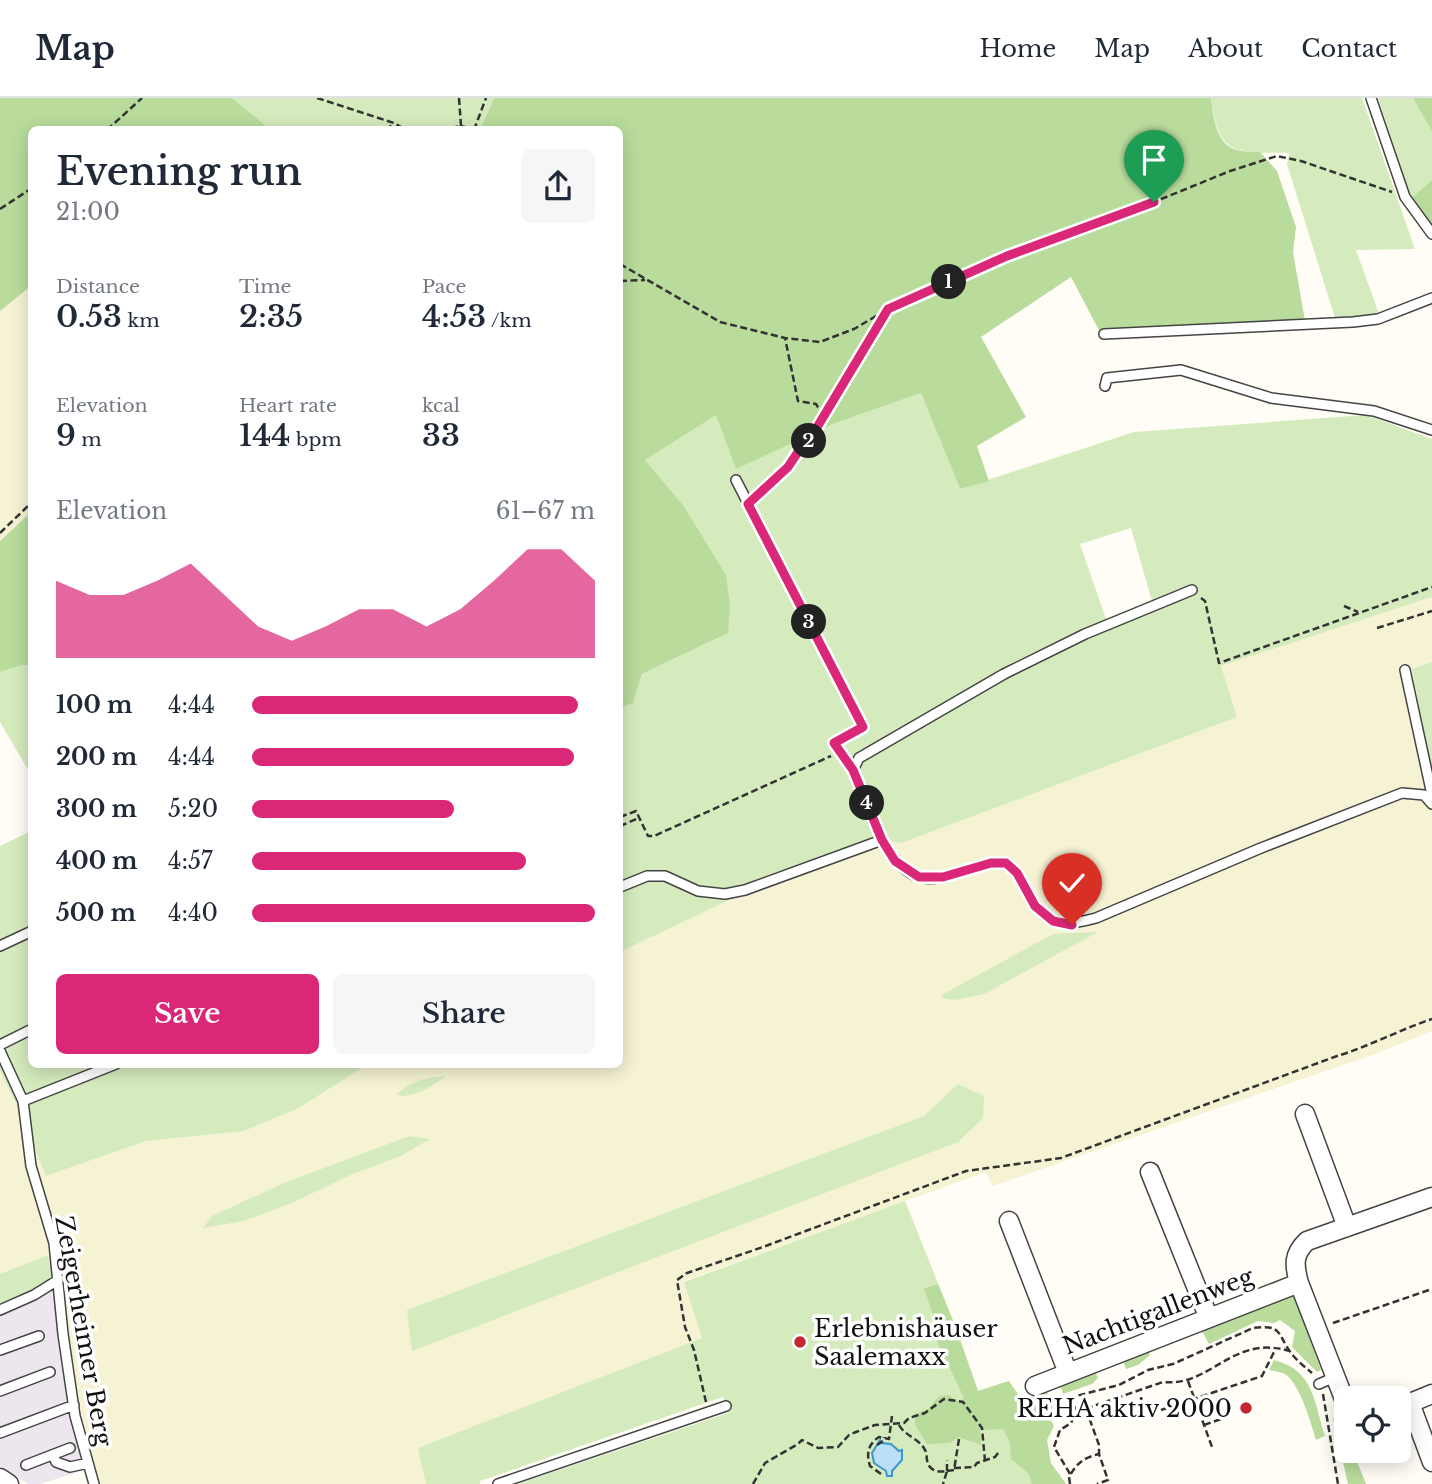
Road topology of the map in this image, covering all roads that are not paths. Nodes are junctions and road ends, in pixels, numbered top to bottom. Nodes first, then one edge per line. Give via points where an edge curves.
1 (1371, 98) edge
2 (1432, 234) edge
3 (1432, 298) edge
4 (1104, 334) dead end
5 (1105, 386) dead end
6 (1432, 430) edge
7 (736, 480) dead end
8 (1192, 590) road end
9 (1405, 670) dead end
10 (853, 770) junction
11 (1432, 795) edge
12 (1432, 804) edge
13 (882, 840) junction
14 (623, 886) edge
15 (28, 933) edge
16 (0, 946) edge
17 (28, 1031) edge
18 (0, 1045) edge
19 (0, 1051) edge
20 (106, 1068) edge
21 (23, 1101) junction
22 (1304, 1119) dead end
23 (1150, 1180) dead end
24 (1432, 1196) edge
25 (1347, 1227) junction
26 (1010, 1233) dead end
27 (58, 1280) junction
28 (1298, 1283) junction
29 (0, 1310) edge
30 (1208, 1317) junction
31 (38, 1336) dead end
32 (0, 1350) edge
33 (50, 1372) dead end
34 (1068, 1373) junction
35 (1035, 1386) dead end
36 (1334, 1389) edge
37 (0, 1391) edge
38 (1432, 1394) edge
39 (1411, 1403) edge
40 (74, 1405) junction
41 (726, 1406) dead end
42 (1411, 1420) edge
43 (0, 1433) edge
44 (70, 1448) dead end
45 (53, 1455) junction
46 (88, 1462) junction
47 (1432, 1462) edge
48 (26, 1465) dead end
49 (0, 1478) edge
50 (9, 1484) edge
51 (93, 1484) edge
52 (498, 1484) edge

1 - 2 lane via 1405,197
3 - 4 lane via 1378,319 1353,322
5 - 6 lane via 1107,379 1181,370 1272,398 1374,411
7 - 10 lane via 863,727 834,743
8 - 10 lane via 1004,674 859,758
9 - 11 lane
10 - 13 lane
12 - 13 lane via 1423,795 1402,793 1072,925 1053,921 1035,906 1017,873 1006,863 943,877 919,877 895,861
13 - 14 lane via 725,894 698,891 664,876 647,876
15 - 16 lane
17 - 18 lane
19 - 21 lane, Zeigerheimer Berg
20 - 21 lane
21 - 27 lane, Zeigerheimer Berg via 31,1166 54,1243
22 - 25 street
23 - 30 street
24 - 25 street
25 - 28 street via 1307,1241 1298,1249 1294,1264
26 - 34 street
27 - 29 lane
27 - 40 lane, Zeigerheimer Berg
28 - 30 street, Nachtigallenweg
28 - 36 street via 1316,1329 1327,1380
30 - 34 street, Nachtigallenweg
31 - 32 lane
33 - 37 lane
34 - 35 street, Nachtigallenweg
38 - 39 street
40 - 43 lane
40 - 46 lane, Zeigerheimer Berg
41 - 52 lane
42 - 47 street
44 - 45 lane
45 - 46 lane via 56,1462 70,1467
45 - 48 lane
46 - 51 lane, Zeigerheimer Berg
49 - 50 street

